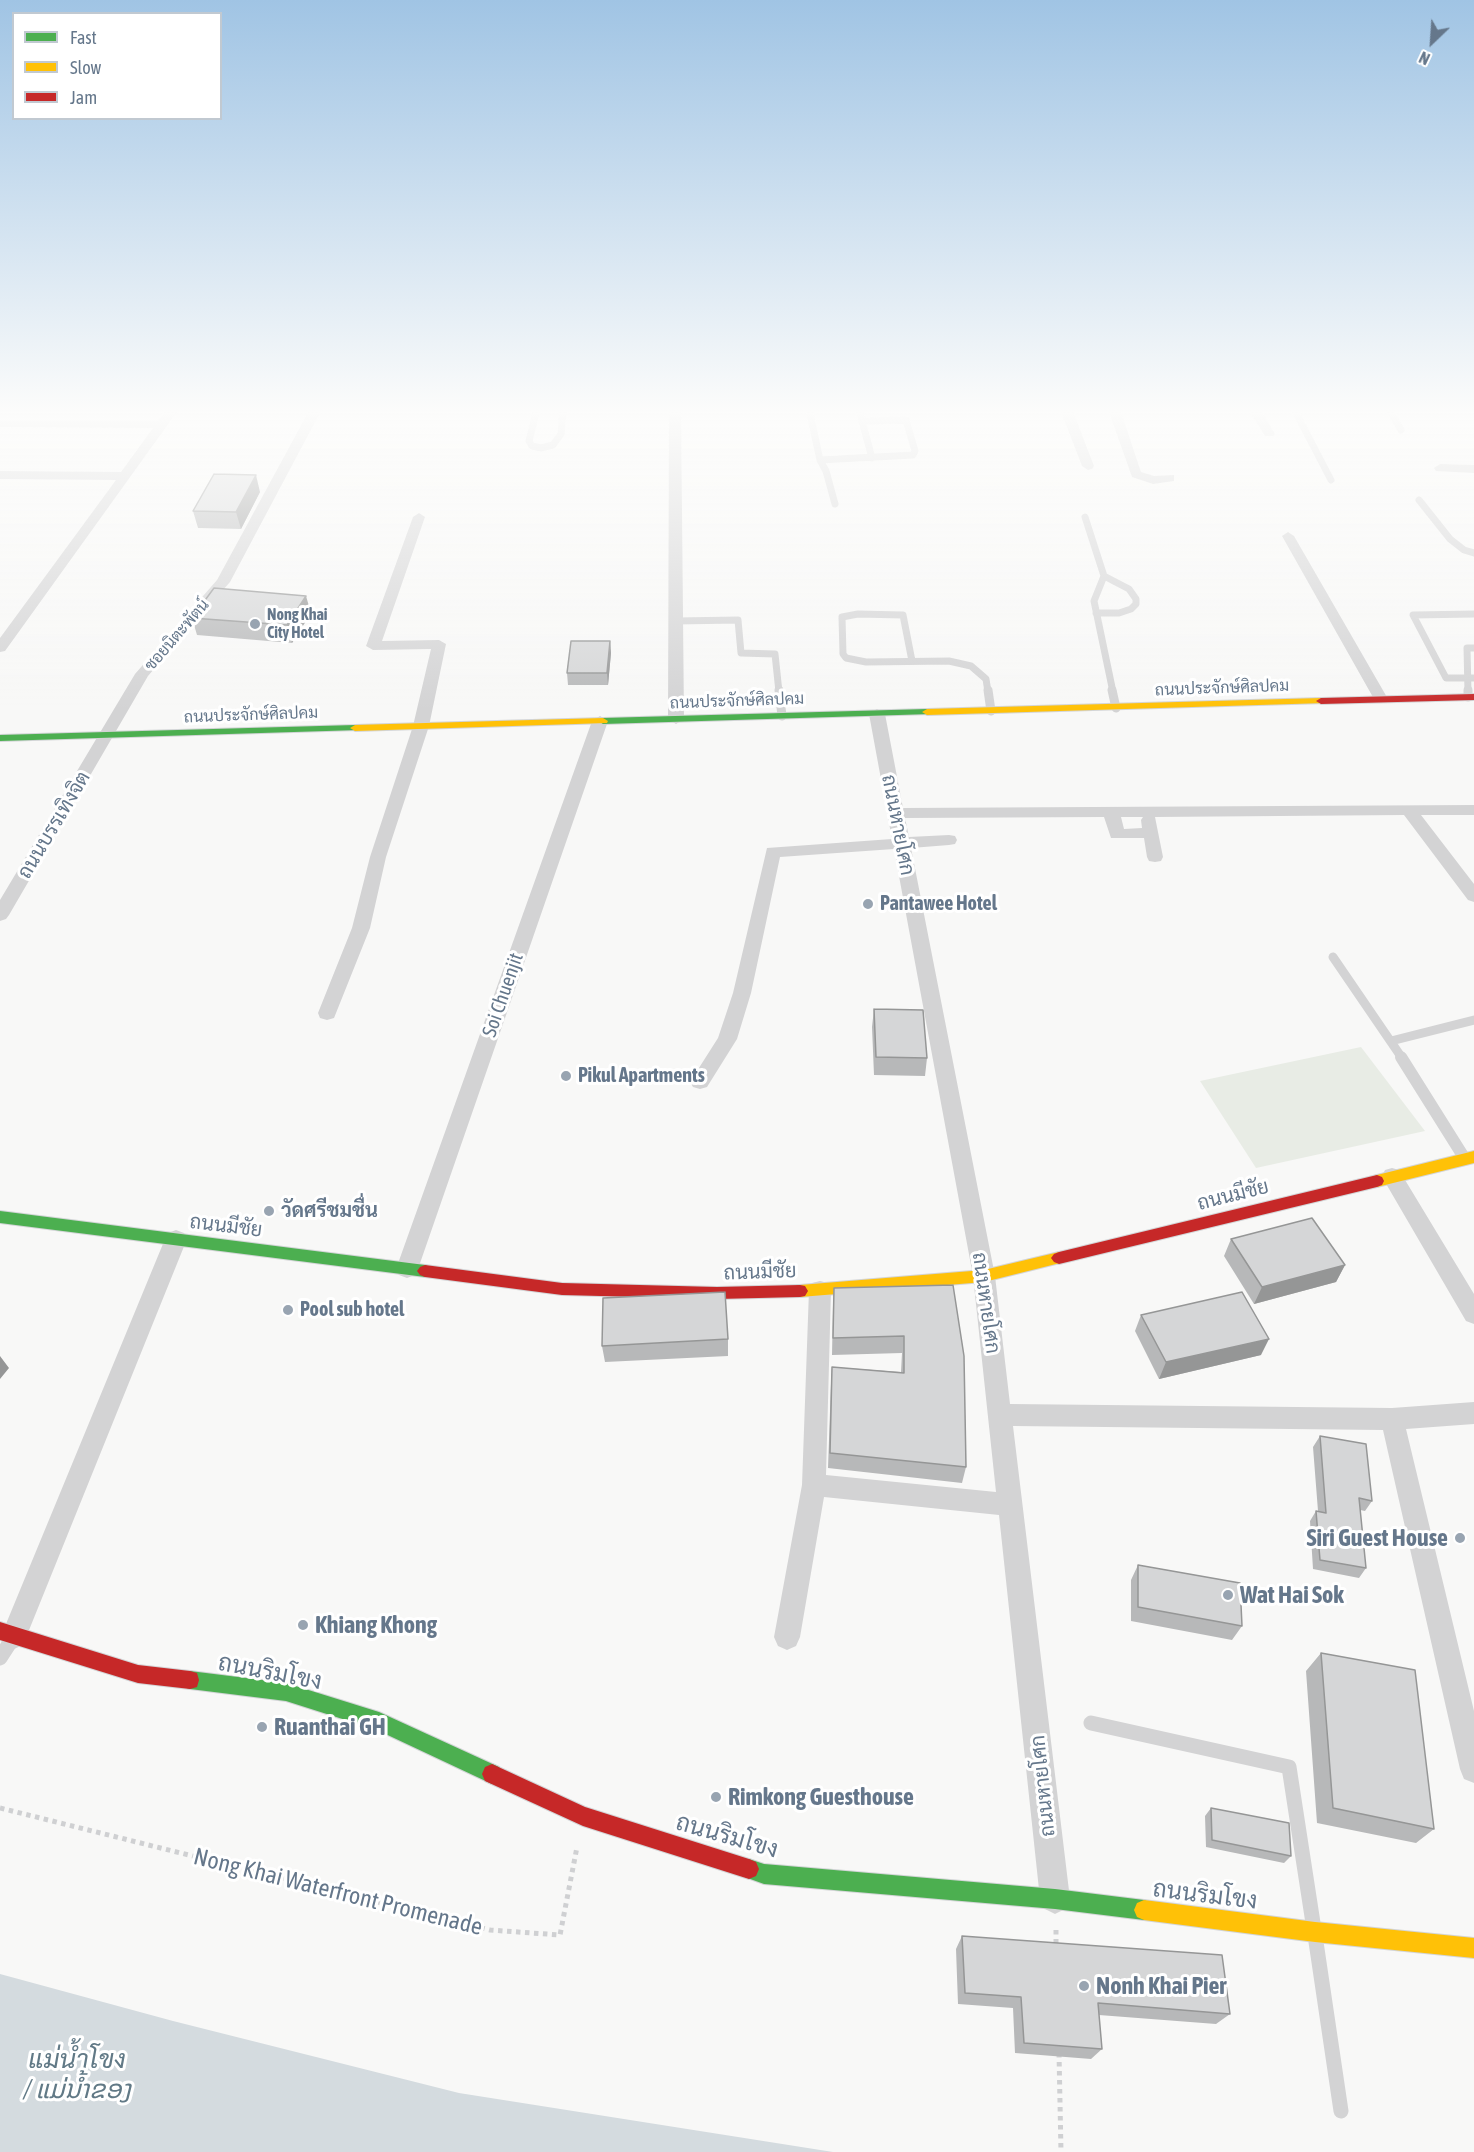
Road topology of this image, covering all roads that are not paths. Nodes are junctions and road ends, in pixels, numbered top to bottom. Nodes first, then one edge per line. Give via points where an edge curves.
1 (99, 509) edge
2 (262, 509) edge
3 (675, 509) edge
4 (1426, 509) edge
5 (419, 517) dead end
6 (1086, 517) dead end
7 (1287, 536) dead end
8 (1474, 554) edge
9 (1104, 576) junction
10 (1096, 613) junction
11 (1474, 614) edge
12 (675, 621) junction
13 (0, 648) edge
14 (1474, 648) edge
15 (912, 661) junction
16 (1470, 678) edge
17 (1471, 697) edge
18 (1381, 699) junction
19 (1116, 708) junction
20 (991, 711) junction
21 (877, 714) junction
22 (782, 716) junction
23 (676, 719) junction
24 (600, 721) junction
25 (421, 726) junction
26 (108, 735) junction
27 (0, 738) edge
28 (1408, 810) junction
29 (1474, 810) edge
30 (1111, 812) junction
31 (1147, 812) junction
32 (896, 813) junction
33 (1150, 833) junction
34 (949, 840) dead end
35 (902, 843) junction
36 (1155, 857) dead end
37 (1474, 896) edge
38 (0, 915) edge
39 (1334, 957) dead end
40 (327, 1012) dead end
41 (1474, 1020) edge
42 (1391, 1041) junction
43 (700, 1082) dead end
44 (1469, 1158) edge
45 (1392, 1176) junction
46 (0, 1217) edge
47 (176, 1239) junction
48 (407, 1269) junction
49 (984, 1276) junction
50 (820, 1290) junction
51 (1474, 1314) edge
52 (1474, 1413) edge
53 (1001, 1415) junction
54 (1392, 1419) junction
55 (814, 1485) junction
56 (1011, 1505) junction
57 (7, 1634) edge
58 (787, 1637) dead end
59 (0, 1658) edge
60 (1091, 1723) dead end
61 (1474, 1769) edge
62 (1055, 1899) junction
63 (1315, 1932) junction
64 (1474, 1948) edge
65 (1341, 2110) dead end

1 - 13 street
2 - 26 street, ซอยนิตะพัตน์ via 223,582 142,674
3 - 12 street
4 - 8 lane via 1450,539
5 - 25 street via 373,646 439,644
6 - 9 lane
7 - 18 street
9 - 10 lane via 1094,601
9 - 10 lane via 1129,589 1136,604 1119,613
10 - 19 lane
11 - 16 lane via 1413,615 1446,678
12 - 22 lane via 738,620 741,654 775,654
12 - 23 street
14 - 16 lane via 1467,648
15 - 15 lane via 866,662 846,658 842,617 903,615
15 - 20 lane via 961,663 979,671 986,679
16 - 17 lane
17 - 18 street, ถนนประจักษ์ศิลปคม
18 - 19 street, ถนนประจักษ์ศิลปคม
19 - 20 street, ถนนประจักษ์ศิลปคม
20 - 21 street, ถนนประจักษ์ศิลปคม
21 - 22 street, ถนนประจักษ์ศิลปคม
21 - 32 street, ถนนหายโศก
22 - 23 street, ถนนประจักษ์ศิลปคม
23 - 24 street, ถนนประจักษ์ศิลปคม
24 - 25 street, ถนนประจักษ์ศิลปคม
24 - 48 street, Soi Chuenjit
25 - 26 street, ถนนประจักษ์ศิลปคม
25 - 40 street via 378,857 361,928
26 - 27 street, ถนนประจักษ์ศิลปคม
26 - 38 street, ถนนบรรเทิงจิต
28 - 29 street
28 - 31 street
28 - 37 street
30 - 31 street
30 - 32 street
30 - 33 street via 1118,840
31 - 33 street
32 - 35 street, ถนนหายโศก
33 - 36 street
34 - 35 street
35 - 43 street via 773,852 742,993 727,1039
35 - 49 street, ถนนหายโศก
39 - 42 lane
41 - 42 lane
42 - 44 lane
44 - 45 street, ถนนมีชัย
45 - 49 street, ถนนมีชัย
45 - 51 street
46 - 47 street, ถนนมีชัย
47 - 48 street, ถนนมีชัย
47 - 57 street
48 - 50 street, ถนนมีชัย via 562,1288 717,1293
49 - 50 street, ถนนมีชัย
49 - 53 street, ถนนหายโศก
50 - 55 street
52 - 54 street
53 - 54 street
53 - 56 street, ถนนหายโศก
54 - 61 street
55 - 56 street
55 - 58 street
56 - 62 street, ถนนหายโศก
57 - 59 lane
57 - 62 street, ถนนริมโขง via 138,1674 286,1692 379,1721 582,1816 764,1874
60 - 63 lane via 1288,1767
62 - 63 street, ถนนริมโขง
63 - 64 street, ถนนริมโขง
63 - 65 lane

